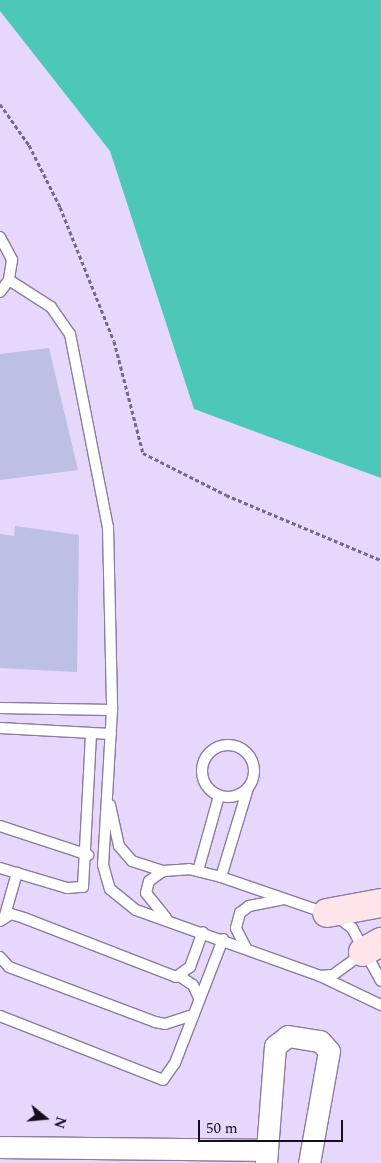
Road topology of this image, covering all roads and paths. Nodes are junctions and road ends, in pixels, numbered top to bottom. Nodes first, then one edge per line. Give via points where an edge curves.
1 (0, 104) edge
2 (0, 237) edge
3 (9, 280) junction
4 (0, 292) edge
5 (381, 560) edge
6 (0, 708) edge
7 (112, 710) junction
8 (0, 728) edge
9 (91, 733) junction
10 (111, 734) junction
11 (249, 787) junction
12 (108, 794) junction
13 (219, 796) junction
14 (0, 826) edge
15 (88, 855) junction
16 (0, 868) edge
17 (162, 871) junction
18 (198, 872) junction
19 (17, 873) junction
20 (221, 878) junction
21 (5, 891) edge
22 (283, 900) junction
23 (381, 903) edge
24 (327, 914) junction
25 (2, 918) edge
26 (166, 918) junction
27 (203, 932) junction
28 (223, 939) junction
29 (372, 947) edge
30 (246, 948) junction
31 (0, 957) edge
32 (320, 976) junction
33 (181, 977) junction
34 (381, 981) edge
35 (199, 998) junction
36 (381, 1005) edge
37 (193, 1015) junction
38 (0, 1016) edge
39 (0, 1147) edge
40 (265, 1156) edge
41 (310, 1163) edge

1 - 5 path via 28,145 60,207 114,341 142,453 226,495
2 - 3 lane via 12,260
3 - 4 lane
3 - 7 lane via 51,307 70,334 108,527
6 - 7 lane
7 - 10 lane
8 - 9 lane
9 - 10 lane
9 - 15 lane
10 - 12 lane
11 - 13 lane via 235,796
11 - 13 lane via 254,772 250,756 237,746 221,745 207,754 202,770 206,786
11 - 20 lane
12 - 17 lane via 114,833 124,854 142,866
12 - 26 lane via 103,865 110,889 129,907
13 - 18 lane
14 - 15 lane
15 - 19 lane via 83,886 78,889
16 - 19 lane
17 - 18 lane
17 - 26 lane via 149,881 146,893
18 - 20 lane
19 - 21 lane
20 - 22 lane
21 - 25 lane
22 - 24 lane
22 - 30 lane via 249,906 240,913 236,928
23 - 24 street
24 - 29 lane via 346,922
25 - 33 lane via 24,918
26 - 27 lane
27 - 28 lane
27 - 33 lane via 190,967
28 - 30 lane
28 - 35 lane
29 - 32 lane via 333,975
29 - 34 lane
30 - 32 lane
31 - 37 lane via 9,967 156,1022 165,1024
32 - 36 lane
33 - 35 lane via 193,985
35 - 37 lane
37 - 38 lane via 163,1080
39 - 40 street
40 - 41 street via 275,1046 288,1036 320,1041 329,1051 330,1063

